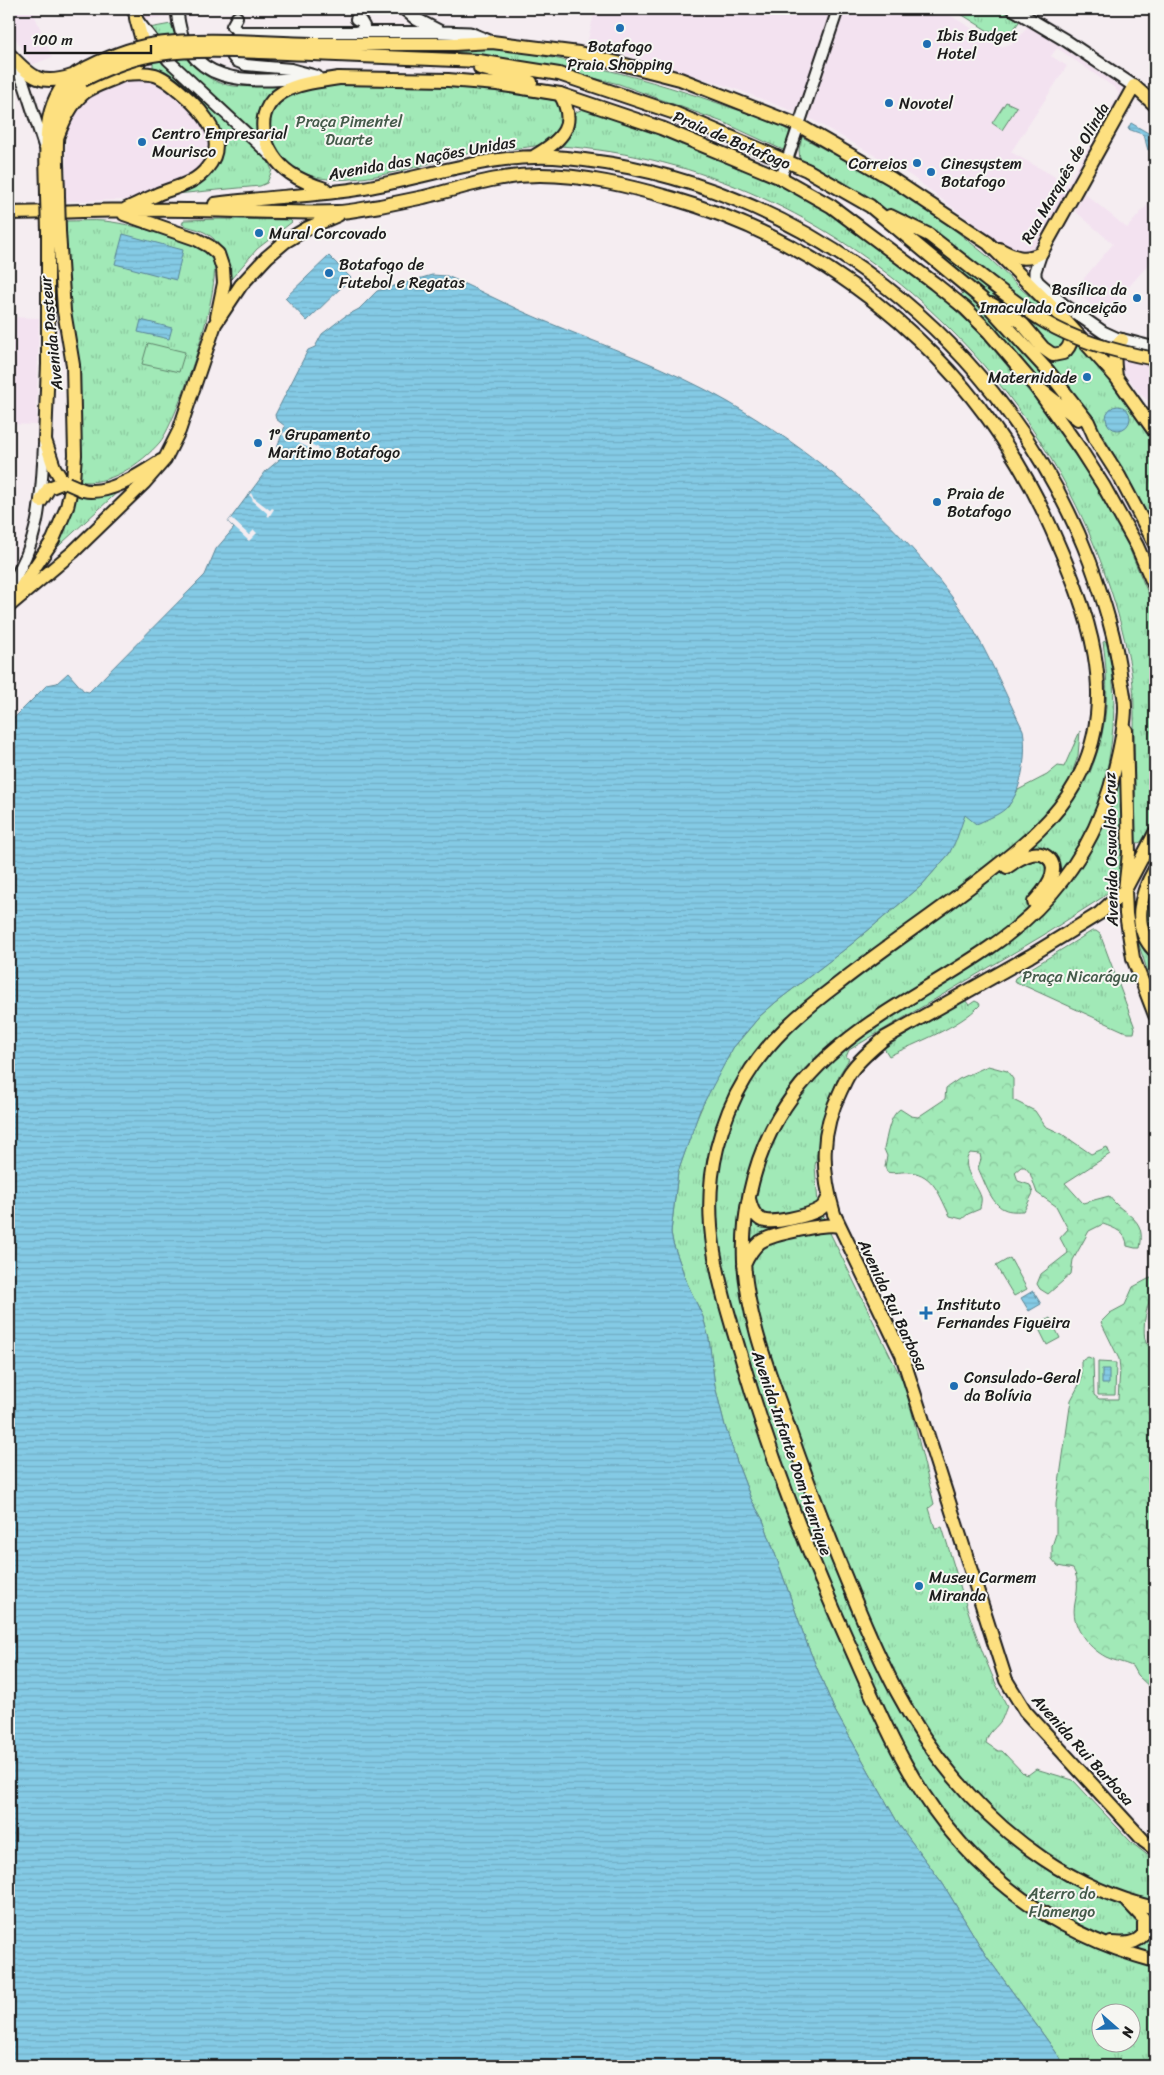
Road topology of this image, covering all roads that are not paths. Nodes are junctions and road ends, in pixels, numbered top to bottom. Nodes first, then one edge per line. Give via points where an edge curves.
1 (404, 9) edge
2 (838, 9) edge
3 (1013, 9) edge
4 (134, 13) edge
5 (178, 15) edge
6 (237, 17) dead end
7 (356, 19) dead end
8 (239, 32) junction
9 (354, 32) junction
10 (441, 32) junction
11 (492, 42) junction
12 (313, 49) junction
13 (10, 55) edge
14 (452, 59) junction
15 (168, 60) junction
16 (124, 74) junction
17 (156, 75) junction
18 (77, 76) junction
19 (322, 77) junction
20 (339, 78) junction
21 (1134, 86) junction
22 (555, 92) junction
23 (1155, 104) edge
24 (800, 126) junction
25 (58, 136) junction
26 (271, 155) junction
27 (47, 156) junction
28 (536, 156) junction
29 (788, 161) junction
30 (781, 178) junction
31 (335, 191) junction
32 (53, 196) junction
33 (870, 206) junction
34 (178, 210) junction
35 (120, 212) junction
36 (344, 213) junction
37 (9, 214) edge
38 (53, 231) junction
39 (988, 243) junction
40 (1041, 253) junction
41 (982, 299) junction
42 (1062, 317) junction
43 (215, 324) junction
44 (1122, 340) junction
45 (1155, 348) edge
46 (1155, 359) edge
47 (1116, 378) junction
48 (1035, 386) junction
49 (1155, 432) edge
50 (45, 440) junction
51 (1096, 440) junction
52 (165, 459) junction
53 (65, 482) junction
54 (41, 501) junction
55 (1155, 544) edge
56 (9, 588) edge
57 (1155, 588) edge
58 (9, 606) edge
59 (1125, 707) junction
60 (1155, 832) edge
61 (1155, 863) edge
62 (1152, 873) edge
63 (967, 890) junction
64 (1125, 890) junction
65 (995, 944) junction
66 (1155, 951) edge
67 (1155, 1015) edge
68 (829, 1196) junction
69 (749, 1197) junction
70 (840, 1226) junction
71 (744, 1264) junction
72 (1155, 1849) edge
73 (1125, 1900) junction
74 (1155, 1908) edge
75 (1101, 1943) junction
76 (1155, 1961) edge

1 - 10 main road
2 - 24 street
3 - 21 main road
4 - 15 street
4 - 16 main road via 143,52 136,66
5 - 19 main road, Praia de Botafogo via 181,36 192,54 224,76 270,81
6 - 8 street via 232,26
7 - 9 street via 364,26
8 - 9 street
8 - 19 street, Praia de Botafogo via 232,40 231,52 241,64 291,69
9 - 10 street
10 - 11 main road via 470,33
11 - 12 main road
11 - 24 main road via 579,53 680,79
12 - 14 main road, Praia de Botafogo
12 - 18 main road, bridge via 176,42 135,49 108,58
13 - 18 main road via 28,74 43,81
13 - 27 street via 24,84
14 - 22 main road
14 - 29 main road, Praia de Botafogo via 559,74 672,112
15 - 17 main road via 158,56 151,58 148,67
15 - 26 street
16 - 17 main road
16 - 25 main road via 84,93 70,110
17 - 35 main road via 191,100 209,121 216,144 208,168 191,182
18 - 25 main road, Avenida Pasteur via 62,105
18 - 27 main road, Avenida Pasteur via 58,92 52,105
19 - 20 main road, Praia de Botafogo
20 - 22 main road, Praia de Botafogo via 456,80
20 - 26 main road via 293,88 273,100 264,122
21 - 23 main road
21 - 40 main road, Rua Marquês de Olinda
22 - 28 main road via 567,111 568,120 558,142
22 - 30 main road, Praia de Botafogo via 661,128
24 - 29 street
24 - 39 main road via 892,179
25 - 32 main road, Avenida Pasteur
26 - 31 main road via 299,180
27 - 32 main road, Avenida Pasteur
28 - 31 main road, Avenida das Nações Unidas via 481,162 390,183
28 - 59 main road, Avenida das Nações Unidas via 639,170 737,200 798,228 836,250 919,312 995,396 1058,491 1076,527 1110,620
29 - 30 street
29 - 33 main road, Praia de Botafogo
30 - 48 main road, Praia de Botafogo via 830,206 959,303 989,332
31 - 34 main road, Avenida das Nações Unidas via 255,198
32 - 38 main road, Avenida Pasteur, bridge
33 - 41 main road, Praia de Botafogo
33 - 46 main road, bridge via 929,234 1025,309 1069,334 1118,351
34 - 35 main road, Avenida das Nações Unidas
34 - 36 main road, Avenida das Nações Unidas
35 - 37 main road, Avenida das Nações Unidas
35 - 43 main road via 196,239 218,254 224,283
36 - 43 main road via 308,228 267,257 241,285
36 - 63 main road, Avenida das Nações Unidas via 507,177 556,176 642,189 703,207 810,257 888,311 958,379 1008,447 1042,507 1062,552 1092,638 1099,686 1088,756 1073,789 1031,839
38 - 50 main road, Avenida Pasteur
38 - 58 main road, Avenida Pasteur via 73,365 73,480 67,507 53,540
39 - 40 main road, Rua Marquês de Olinda via 1020,258
39 - 42 main road
40 - 44 main road via 1035,271 1038,282 1092,327
41 - 42 main road via 1020,321 1053,355 1067,350 1071,340
41 - 51 main road, Praia de Botafogo via 1048,371 1088,422
42 - 47 main road
43 - 52 main road via 179,431
44 - 45 main road
44 - 47 main road via 1116,347
47 - 49 main road
48 - 51 main road via 1073,414
48 - 57 main road, Praia de Botafogo via 1103,485 1137,546
50 - 53 main road via 52,462
50 - 54 street, Avenida Pasteur
51 - 55 main road, Praia de Botafogo
52 - 53 main road, bridge via 135,477 97,490 83,490
52 - 58 main road via 79,546
53 - 54 main road via 50,488
54 - 56 street, Avenida Pasteur via 32,540
59 - 64 main road, Avenida Oswaldo Cruz via 1129,853
59 - 65 main road, Avenida das Nações Unidas via 1112,783 1084,849 1044,903
60 - 64 main road
61 - 62 main road
62 - 66 main road via 1141,901 1140,920 1147,942
63 - 65 main road via 1030,854 1050,859 1054,869 1047,886
63 - 75 main road, Avenida Infante Dom Henrique via 808,1006 787,1025 750,1071 732,1104 718,1142 711,1178 709,1220 714,1259 762,1424 795,1517 906,1766 965,1850 990,1873 1054,1920
64 - 67 main road, Avenida Oswaldo Cruz via 1133,958
64 - 68 main road, Avenida Rui Barbosa via 1089,920 885,1038 869,1052 846,1079 826,1127
65 - 69 main road, Avenida Infante Dom Henrique via 860,1029 817,1065 788,1101 774,1125
68 - 69 main road via 823,1207 816,1211 772,1223 754,1214
68 - 70 main road, Avenida Rui Barbosa
69 - 71 main road, Avenida Infante Dom Henrique
70 - 71 main road via 826,1224 767,1238 756,1246
70 - 72 main road, Avenida Rui Barbosa via 902,1355 1006,1680 1025,1712
71 - 73 main road, Avenida Infante Dom Henrique via 760,1340 805,1474 859,1610 900,1700 956,1780 1011,1834 1077,1880
73 - 74 main road, Avenida Infante Dom Henrique
73 - 75 main road via 1143,1917 1144,1933 1128,1944
75 - 76 main road, Avenida Infante Dom Henrique

